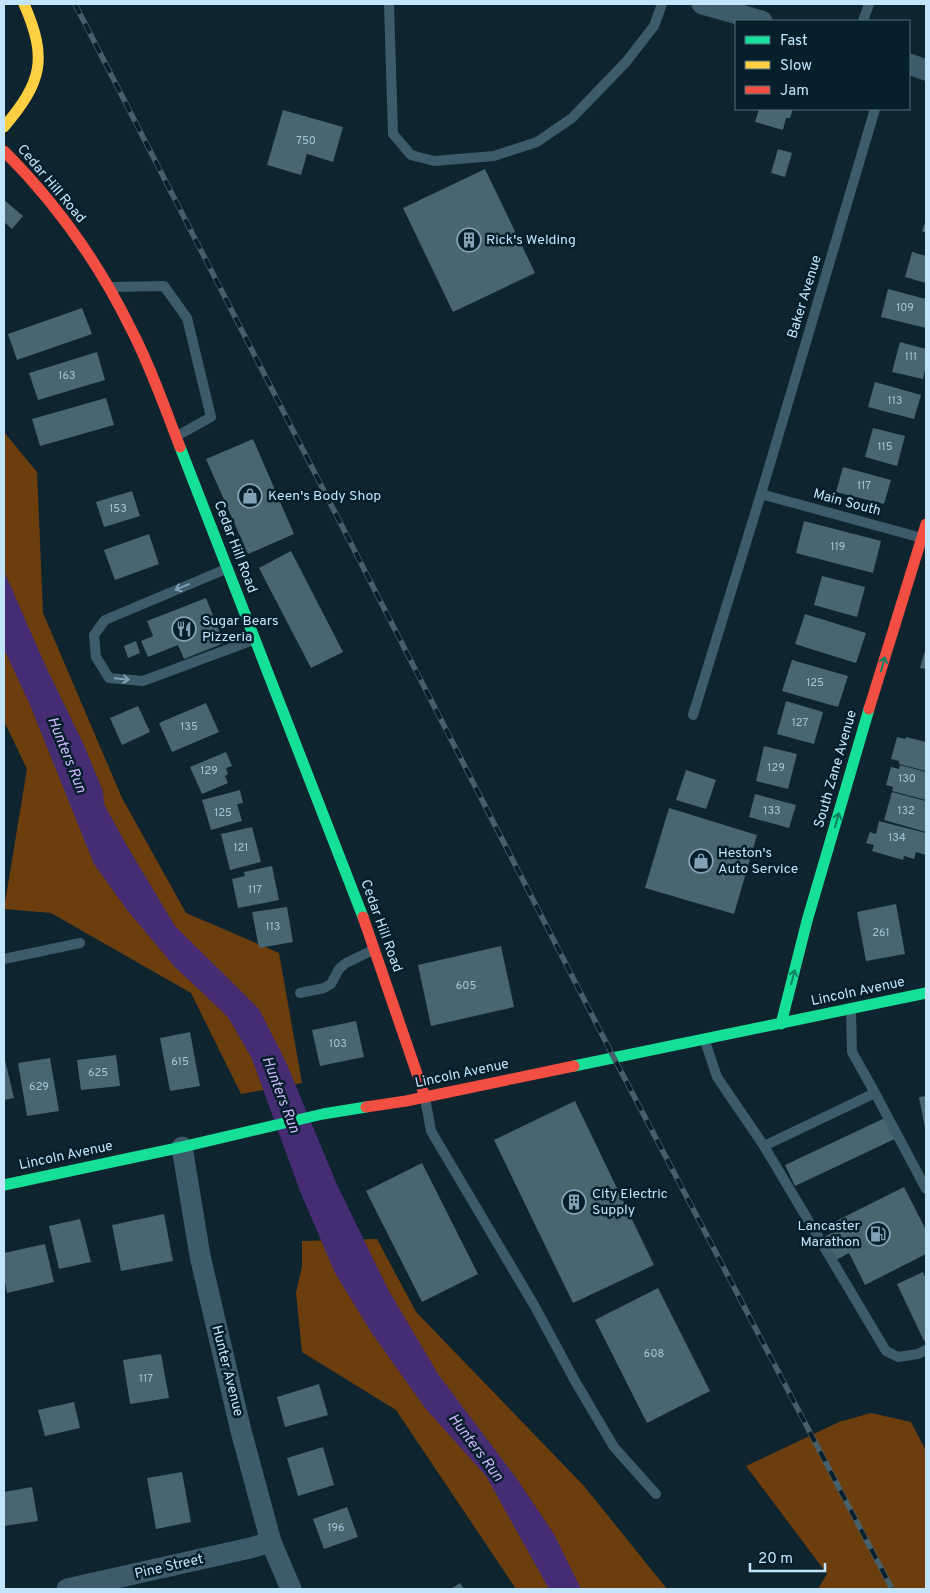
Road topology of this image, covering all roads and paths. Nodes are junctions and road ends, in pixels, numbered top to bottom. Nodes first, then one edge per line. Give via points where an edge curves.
1 (24, 4) edge
2 (389, 4) edge
3 (662, 4) edge
4 (702, 4) edge
5 (869, 4) edge
6 (758, 20) edge
7 (863, 20) edge
8 (910, 64) edge
9 (926, 70) edge
10 (876, 110) edge
11 (4, 126) edge
12 (4, 151) edge
13 (108, 287) junction
14 (176, 436) junction
15 (761, 494) junction
16 (926, 524) edge
17 (924, 539) edge
18 (227, 568) junction
19 (255, 639) junction
20 (693, 715) dead end
21 (80, 943) dead end
22 (374, 949) junction
23 (4, 960) edge
24 (300, 993) dead end
25 (926, 993) edge
26 (851, 1009) junction
27 (781, 1024) junction
28 (704, 1040) junction
29 (875, 1093) junction
30 (425, 1097) junction
31 (764, 1146) junction
32 (182, 1147) junction
33 (4, 1185) edge
34 (926, 1189) edge
35 (926, 1350) edge
36 (656, 1494) dead end
37 (271, 1542) junction
38 (67, 1589) edge
39 (291, 1589) edge

1 - 11 main road via 36,36 39,70 24,101
2 - 3 lane via 393,134 412,155 434,161 494,156 537,142 551,133 572,118 626,62 654,26
4 - 6 street
5 - 7 lane
8 - 9 street
10 - 15 lane, Baker Avenue
12 - 13 main road, Cedar Hill Road via 67,224
13 - 14 main road, Cedar Hill Road via 127,319
13 - 14 lane via 164,286 187,318 212,417
14 - 18 main road, Cedar Hill Road
15 - 17 lane, Main South
15 - 20 lane, Baker Avenue
16 - 17 main road, South Zane Avenue
27 -> 17 main road, South Zane Avenue via 807,921 893,628
18 - 19 main road, Cedar Hill Road
18 -> 19 lane via 105,620 94,635 96,657 109,678 143,681
19 - 22 main road, Cedar Hill Road
21 - 23 lane
22 - 24 lane via 346,963 331,984
22 - 30 main road, Cedar Hill Road
25 - 26 main road, Lincoln Avenue
26 - 27 main road, Lincoln Avenue
26 - 29 lane via 852,1052
27 - 28 main road, Lincoln Avenue
28 - 30 main road, Lincoln Avenue
28 - 31 lane via 717,1076
29 - 31 lane
29 - 34 lane
30 - 32 main road, Lincoln Avenue via 323,1114
30 - 36 lane via 431,1131 575,1381 614,1447
31 - 35 lane via 886,1351 898,1357
32 - 33 main road, Lincoln Avenue
32 - 37 street, Hunter Avenue via 200,1256
37 - 38 street, Pine Street
37 - 39 street, Hunter Avenue

